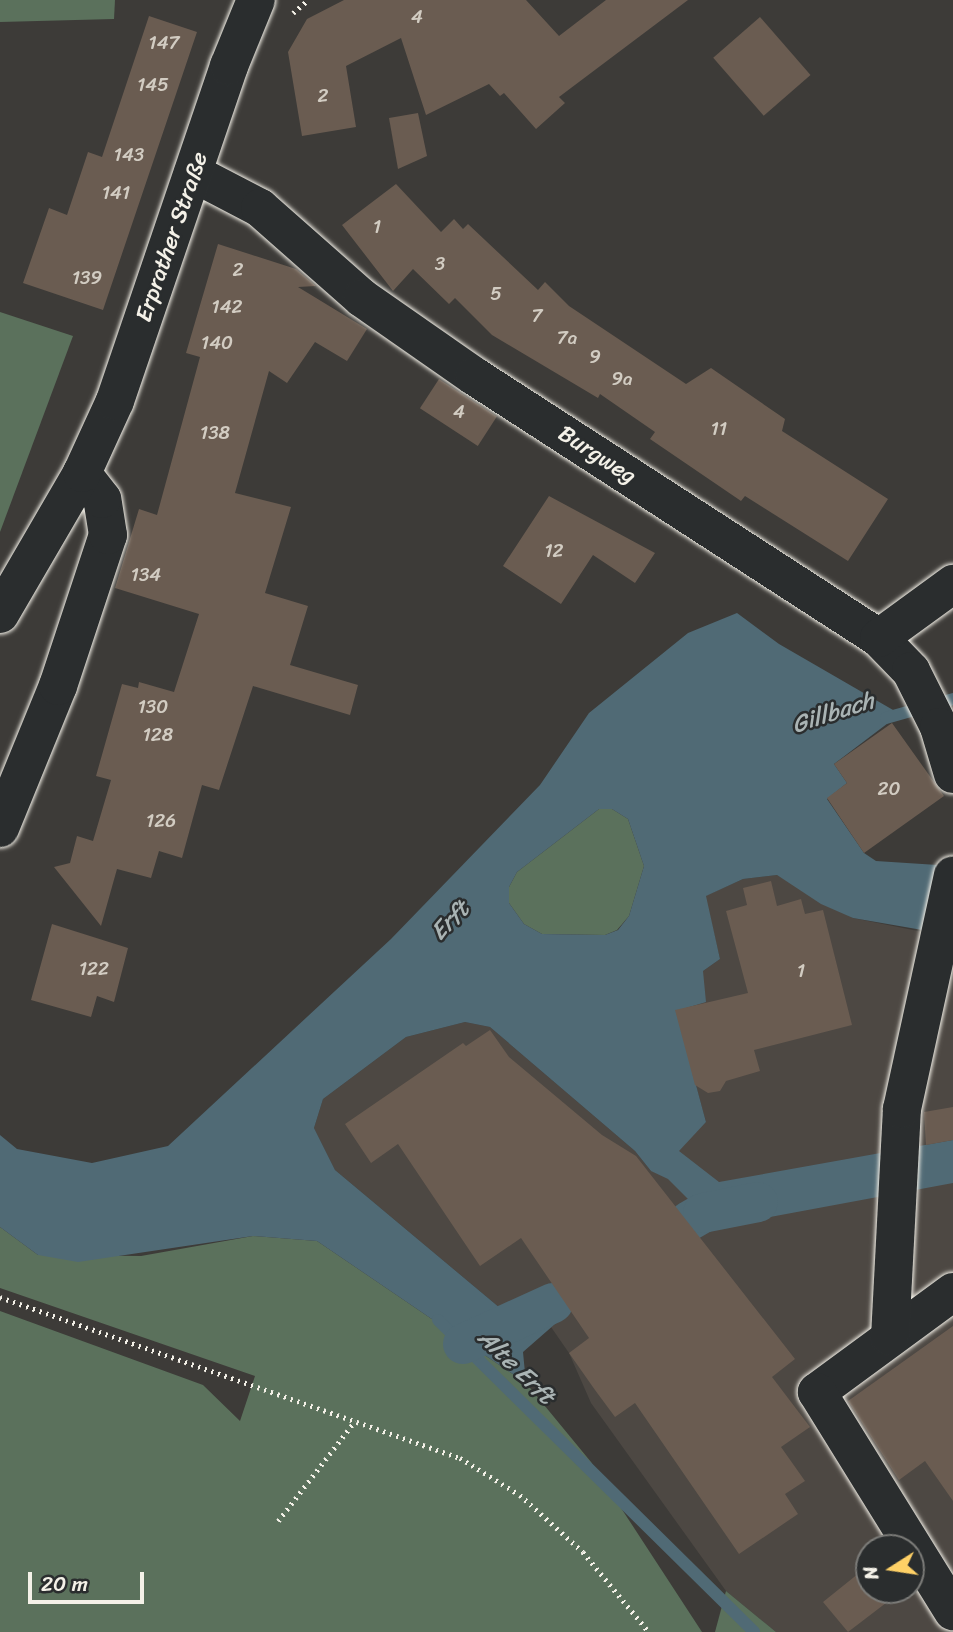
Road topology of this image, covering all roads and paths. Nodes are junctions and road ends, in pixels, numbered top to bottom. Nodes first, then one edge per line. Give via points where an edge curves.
1 (256, 0) edge
2 (193, 173) junction
3 (82, 473) junction
4 (953, 584) edge
5 (0, 614) edge
6 (879, 638) junction
7 (953, 774) edge
8 (0, 828) edge
9 (953, 875) edge
10 (942, 990) edge
11 (953, 1292) edge
12 (0, 1297) edge
13 (890, 1338) junction
14 (355, 1421) junction
15 (278, 1521) dead end
16 (953, 1611) edge
17 (649, 1632) edge

1 - 2 street, Erprather Straße
2 - 3 street, Erprather Straße via 115,401
2 - 6 street, Burgweg via 260,208 362,298 474,376
3 - 5 street, Erprather Straße
3 - 8 street via 102,499 108,535 58,686
4 - 6 street
6 - 7 street, Burgweg via 911,671 939,727
9 - 10 street via 943,936
10 - 13 street via 902,1109
11 - 13 street
12 - 14 path
13 - 16 street via 817,1392
14 - 15 path
14 - 17 path via 460,1458 520,1495 583,1552

